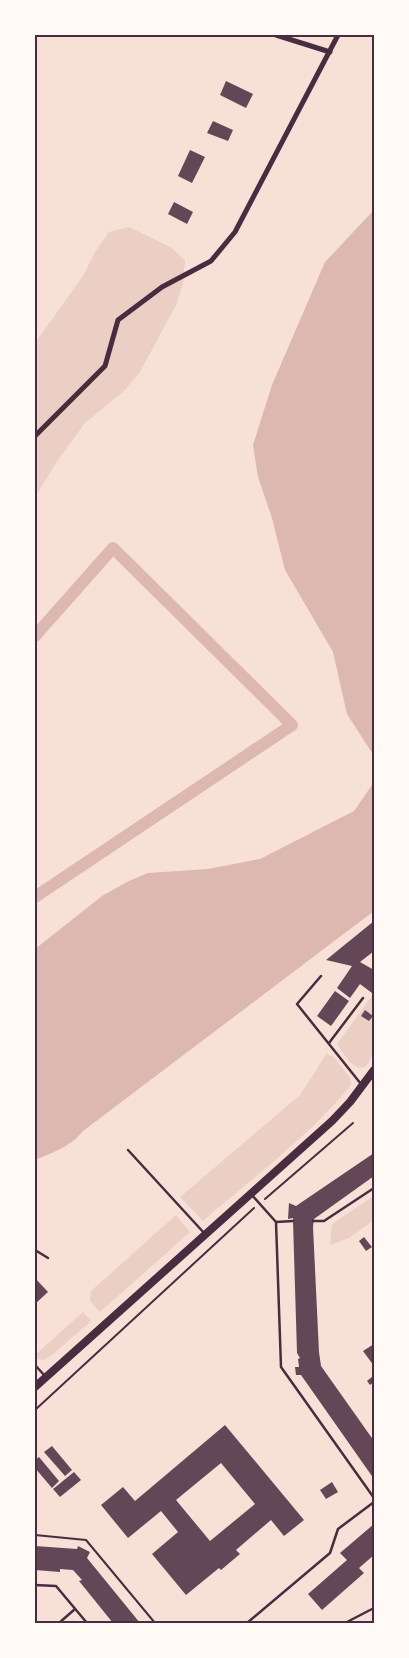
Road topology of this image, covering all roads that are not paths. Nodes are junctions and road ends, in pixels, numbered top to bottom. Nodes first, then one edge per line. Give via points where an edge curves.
1 (276, 35) edge
2 (338, 35) edge
3 (330, 52) junction
4 (35, 436) edge
5 (321, 976) dead end
6 (363, 998) dead end
7 (329, 1043) junction
8 (374, 1070) edge
9 (362, 1085) junction
10 (128, 1150) dead end
11 (374, 1188) edge
12 (250, 1194) junction
13 (293, 1221) dead end
14 (313, 1221) dead end
15 (276, 1222) junction
16 (206, 1235) junction
17 (35, 1250) edge
18 (48, 1258) dead end
19 (35, 1365) edge
20 (46, 1377) junction
21 (35, 1387) edge
22 (374, 1500) edge
23 (35, 1585) edge
24 (374, 1608) edge
25 (75, 1609) junction
26 (59, 1623) edge
27 (87, 1623) edge
28 (247, 1623) edge
29 (345, 1623) edge

1 - 3 street
2 - 3 street
3 - 4 street via 235,232 211,261 162,287 118,320 105,366
5 - 7 lane via 297,1004
6 - 7 lane
7 - 9 lane
8 - 9 main road
9 - 12 main road via 332,1121
10 - 16 lane
11 - 14 lane via 324,1221
12 - 15 lane
12 - 16 main road
13 - 15 lane
15 - 22 lane via 281,1367
16 - 20 main road
17 - 18 lane
19 - 20 lane
20 - 21 main road
22 - 28 lane via 338,1529 330,1553
23 - 25 lane via 56,1586
24 - 29 lane
25 - 26 lane
25 - 27 lane

